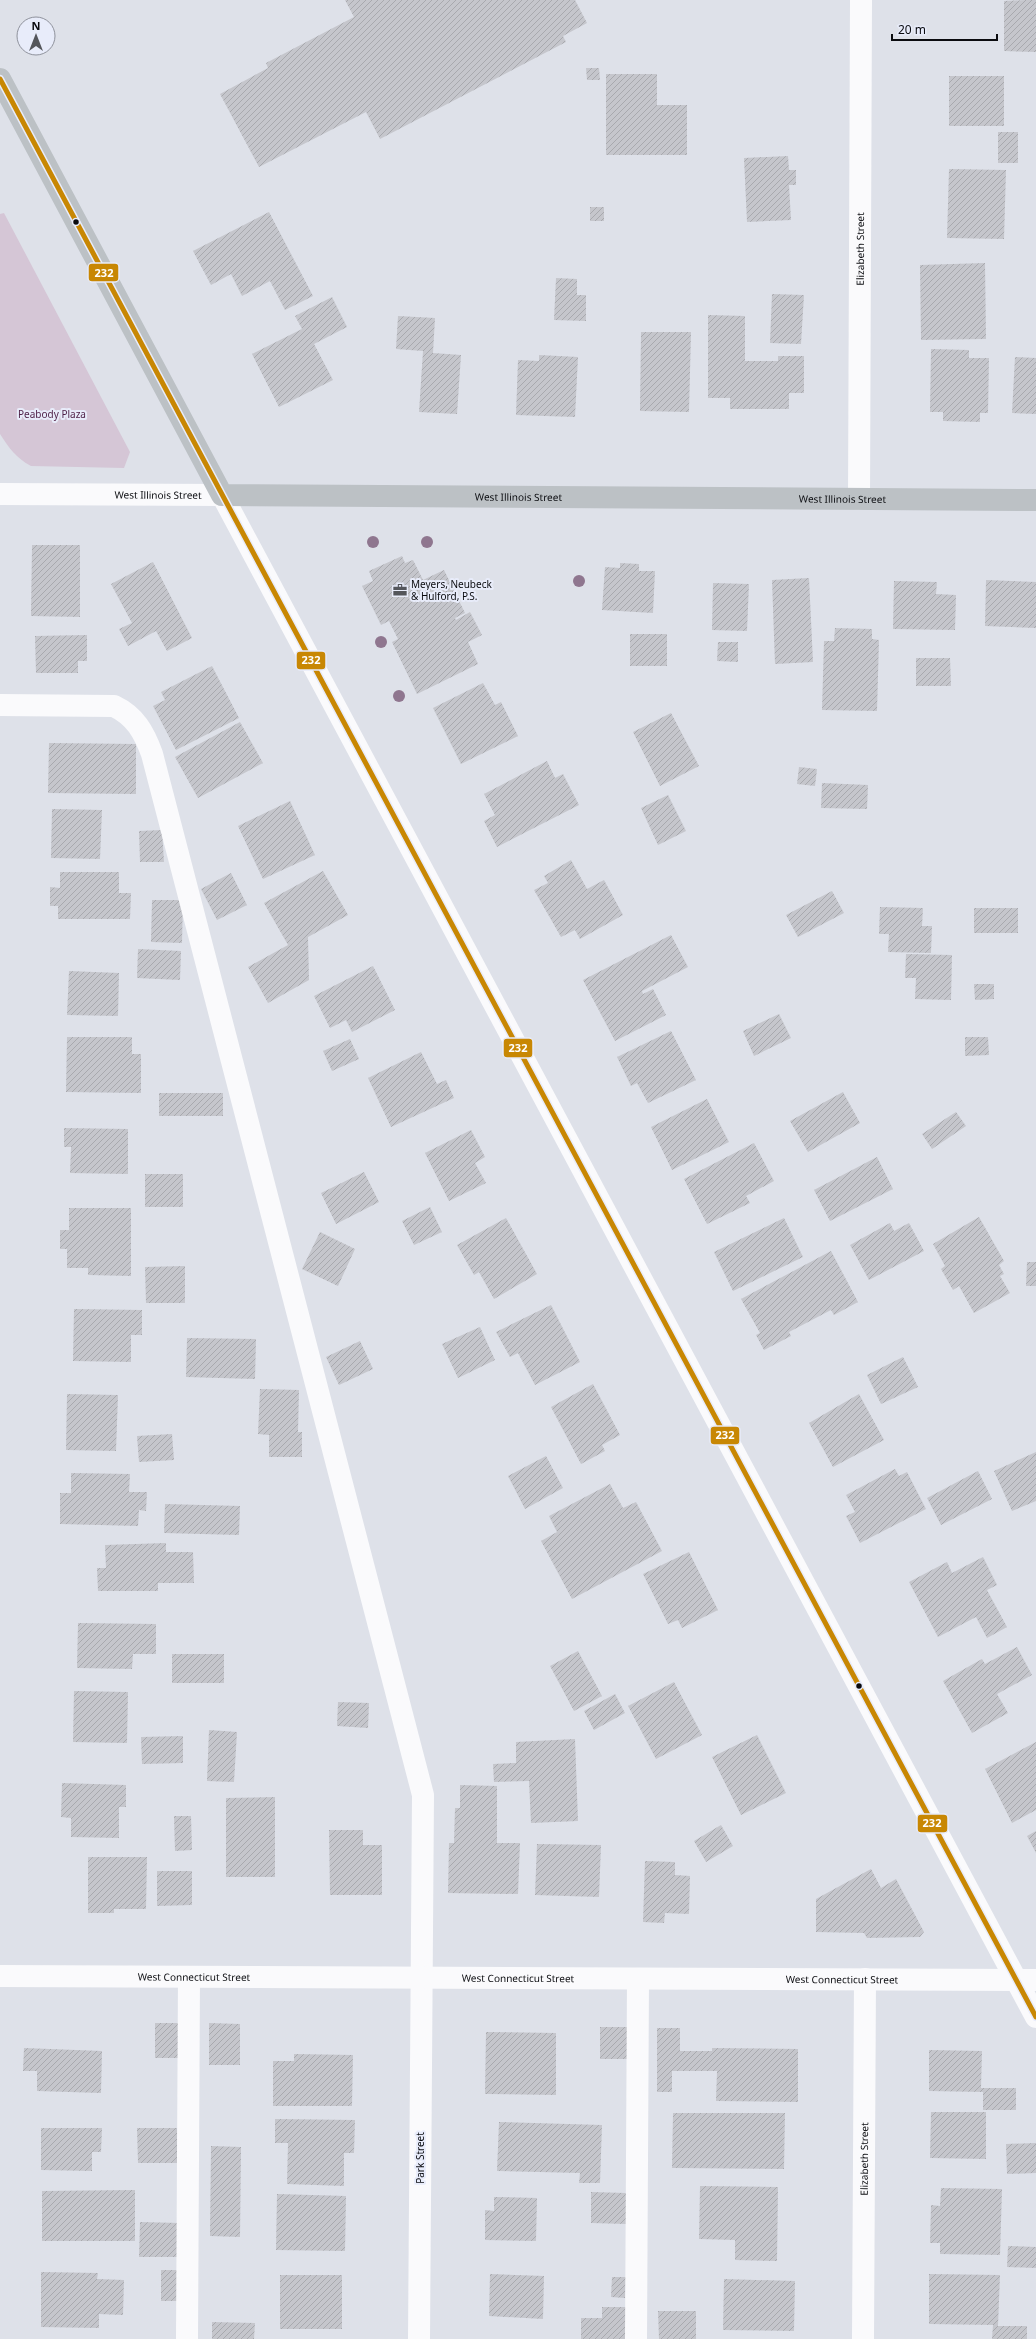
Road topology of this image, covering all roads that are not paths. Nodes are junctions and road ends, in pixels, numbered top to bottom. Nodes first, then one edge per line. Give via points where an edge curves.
1 (860, 0) edge
2 (0, 79) edge
3 (0, 494) edge
4 (222, 495) junction
5 (859, 499) junction
6 (1036, 500) edge
7 (0, 705) edge
8 (0, 1976) edge
9 (189, 1977) junction
10 (421, 1977) junction
11 (638, 1979) junction
12 (865, 1979) junction
13 (1026, 1980) edge
14 (1036, 2017) edge
15 (187, 2339) edge
16 (419, 2339) edge
17 (636, 2339) edge
18 (863, 2339) edge

1 - 5 street, Elizabeth Street
2 - 4 main road
3 - 4 street, West Illinois Street
4 - 5 main road, West Illinois Street
4 - 13 street
5 - 6 main road, West Illinois Street
7 - 10 street, Park Street via 114,706 126,712 136,722 152,754 423,1795
8 - 9 street, West Connecticut Street
9 - 10 street, West Connecticut Street
9 - 15 street
10 - 11 street, West Connecticut Street
10 - 16 street, Park Street
11 - 12 street, West Connecticut Street
11 - 17 street
12 - 13 street, West Connecticut Street
12 - 18 street, Elizabeth Street
13 - 14 street

